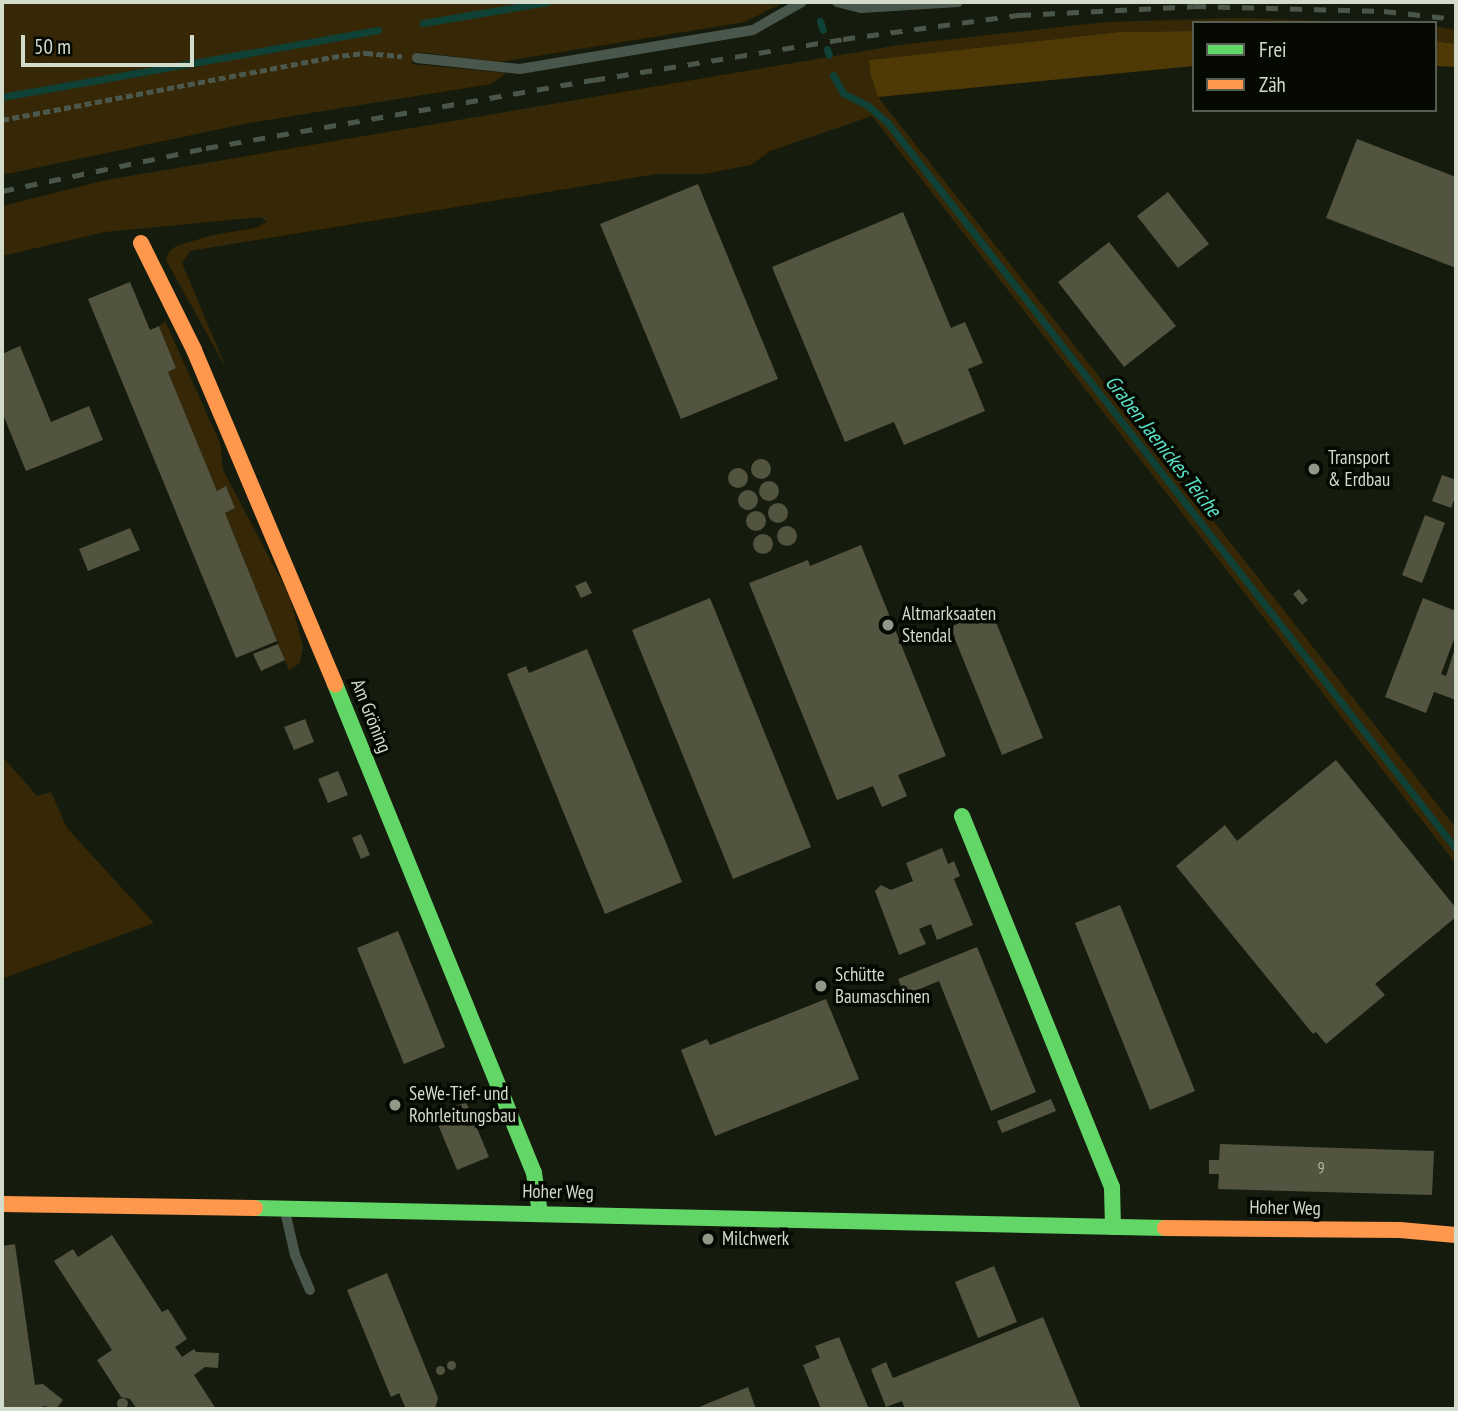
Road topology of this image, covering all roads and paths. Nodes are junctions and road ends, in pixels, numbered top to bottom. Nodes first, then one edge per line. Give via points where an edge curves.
1 (802, 2) edge
2 (837, 2) edge
3 (958, 2) edge
4 (417, 58) joint
5 (2, 120) edge
6 (141, 243) dead end
7 (962, 816) dead end
8 (2, 1204) edge
9 (284, 1208) junction
10 (540, 1213) junction
11 (1113, 1227) junction
12 (1456, 1235) edge
13 (310, 1290) dead end

1 - 4 lane via 753,30 520,69
2 - 3 lane via 861,8
4 - 5 path via 366,53 332,57
6 - 10 street, Am Gröning via 194,350 339,692 534,1173
7 - 11 street via 1112,1187
8 - 9 street, Hoher Weg
9 - 10 street, Hoher Weg
9 - 13 lane via 295,1255
10 - 11 street, Hoher Weg
11 - 12 street, Hoher Weg via 1400,1230

